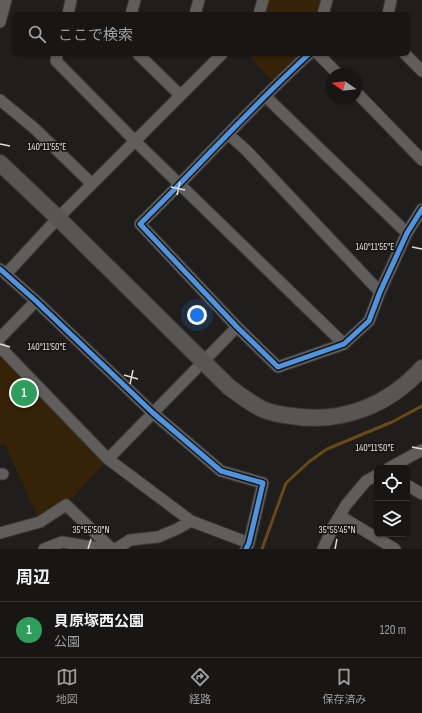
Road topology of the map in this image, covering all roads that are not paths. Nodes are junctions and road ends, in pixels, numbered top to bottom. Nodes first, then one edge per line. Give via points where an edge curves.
1 (6, 0) edge
2 (71, 0) edge
3 (135, 0) edge
4 (199, 0) edge
5 (263, 0) edge
6 (327, 0) edge
7 (391, 0) edge
8 (68, 12) edge
9 (132, 12) edge
10 (196, 12) edge
11 (260, 12) edge
12 (324, 12) edge
13 (388, 12) edge
14 (0, 22) edge
15 (57, 56) edge
16 (140, 56) edge
17 (220, 56) edge
18 (307, 56) edge
19 (320, 56) edge
20 (407, 56) edge
21 (332, 68) edge
22 (422, 71) edge
23 (180, 95) junction
24 (265, 96) junction
25 (362, 98) edge
26 (0, 100) edge
27 (228, 134) junction
28 (135, 141) junction
29 (422, 160) edge
30 (0, 163) edge
31 (92, 184) junction
32 (180, 184) junction
33 (422, 209) edge
34 (58, 218) junction
35 (407, 233) junction
36 (3, 271) edge
37 (380, 292) junction
38 (36, 301) junction
39 (237, 327) junction
40 (0, 338) edge
41 (344, 344) junction
42 (0, 347) edge
43 (203, 361) junction
44 (422, 368) edge
45 (153, 413) junction
46 (422, 450) edge
47 (108, 459) junction
48 (394, 465) edge
49 (374, 477) edge
50 (410, 487) edge
51 (422, 494) edge
52 (340, 516) junction
53 (192, 520) junction
54 (0, 534) edge
55 (248, 546) edge
56 (44, 549) edge
57 (105, 549) edge
58 (112, 549) edge
59 (116, 549) edge
60 (323, 549) edge
61 (395, 549) edge

1 - 14 street
2 - 8 street
3 - 9 street
4 - 10 street
5 - 11 street
6 - 12 street
7 - 13 street
15 - 28 street via 56,61
16 - 23 street
17 - 23 street
18 - 24 street
19 - 21 street
20 - 22 street
23 - 28 street
24 - 27 street
24 - 35 street
25 - 29 street
26 - 31 street via 34,128
27 - 32 street
27 - 37 street
28 - 31 street
28 - 32 street
30 - 34 street
31 - 34 street
32 - 39 street via 140,224
32 - 41 street
33 - 35 street
34 - 36 street
34 - 43 street
35 - 37 street
36 - 38 street
37 - 41 street via 370,321
38 - 40 street
38 - 45 street
39 - 41 street via 278,367
39 - 43 street
42 - 47 street
43 - 44 street via 245,400 264,410 304,418 328,418 375,405 412,379
43 - 45 street
45 - 47 street
45 - 55 street via 221,471 263,483
46 - 48 street
47 - 53 street
49 - 52 street via 366,481
50 - 51 street
52 - 60 street
52 - 61 street
53 - 55 street
53 - 59 street via 158,537 130,540
54 - 58 street via 40,522 66,505
56 - 57 street via 62,542

